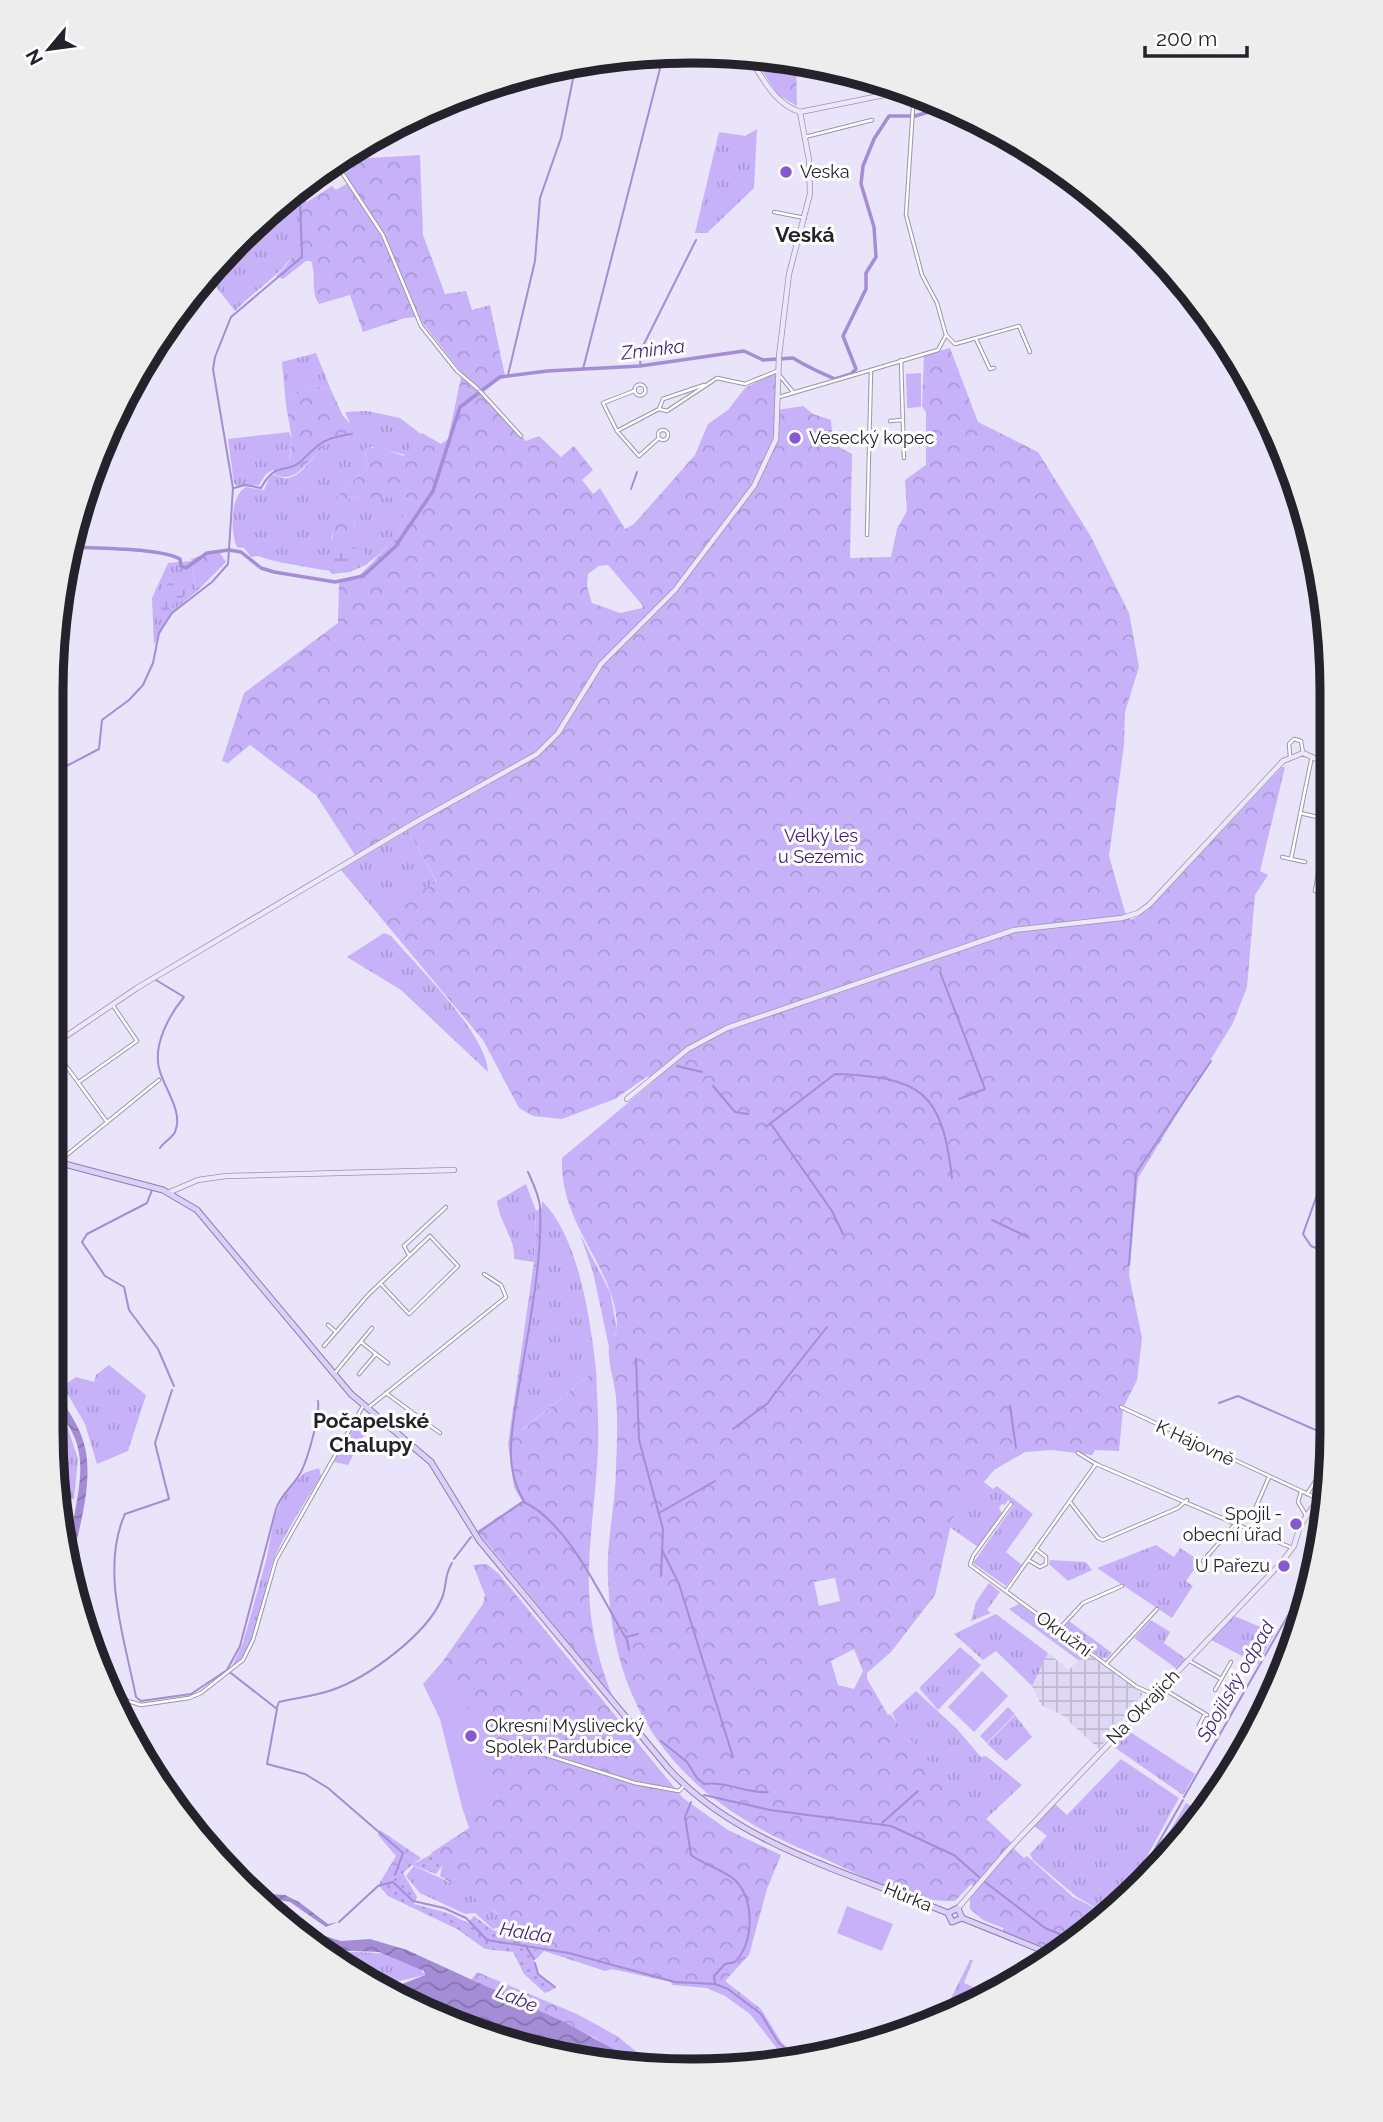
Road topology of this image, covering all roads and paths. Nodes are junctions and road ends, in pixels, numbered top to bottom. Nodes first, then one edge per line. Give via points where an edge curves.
1 (755, 66) edge
2 (888, 94) edge
3 (914, 104) edge
4 (800, 112) junction
5 (872, 120) dead end
6 (845, 128) junction
7 (847, 134) dead end
8 (805, 136) junction
9 (340, 170) edge
10 (774, 212) dead end
11 (805, 218) junction
12 (946, 335) junction
13 (976, 339) junction
14 (1023, 350) dead end
15 (901, 360) junction
16 (994, 368) dead end
17 (871, 370) junction
18 (779, 373) junction
19 (704, 385) junction
20 (634, 391) dead end
21 (794, 393) junction
22 (779, 397) junction
23 (659, 408) junction
24 (890, 421) dead end
25 (903, 421) junction
26 (617, 431) junction
27 (521, 436) dead end
28 (659, 438) dead end
29 (904, 458) dead end
30 (867, 535) dead end
31 (1303, 753) junction
32 (1312, 755) junction
33 (1290, 756) junction
34 (1320, 759) edge
35 (1300, 813) junction
36 (1320, 818) edge
37 (1282, 857) dead end
38 (1291, 859) junction
39 (1305, 862) dead end
40 (1320, 866) edge
41 (1315, 891) dead end
42 (112, 1004) junction
43 (63, 1039) edge
44 (63, 1060) edge
45 (159, 1080) dead end
46 (79, 1082) junction
47 (627, 1100) dead end
48 (107, 1122) junction
49 (63, 1155) edge
50 (63, 1163) edge
51 (454, 1170) dead end
52 (170, 1192) junction
53 (446, 1207) dead end
54 (409, 1255) junction
55 (484, 1274) dead end
56 (380, 1283) junction
57 (328, 1325) dead end
58 (372, 1328) dead end
59 (336, 1332) junction
60 (361, 1342) junction
61 (324, 1346) dead end
62 (376, 1354) junction
63 (388, 1363) dead end
64 (359, 1374) dead end
65 (334, 1375) junction
66 (386, 1393) junction
67 (1121, 1407) dead end
68 (364, 1408) junction
69 (440, 1433) dead end
70 (1079, 1453) dead end
71 (1096, 1464) junction
72 (1319, 1476) edge
73 (1269, 1477) junction
74 (1301, 1492) junction
75 (1307, 1494) junction
76 (1316, 1498) edge
77 (1187, 1500) junction
78 (1070, 1502) junction
79 (1316, 1502) edge
80 (1011, 1504) dead end
81 (1001, 1506) dead end
82 (1006, 1510) junction
83 (1252, 1516) dead end
84 (1307, 1518) junction
85 (1237, 1522) junction
86 (1292, 1548) junction
87 (1036, 1549) junction
88 (1028, 1560) junction
89 (1203, 1561) dead end
90 (1122, 1586) dead end
91 (1006, 1591) junction
92 (1157, 1609) dead end
93 (1058, 1630) junction
94 (1188, 1660) junction
95 (1231, 1662) dead end
96 (1106, 1664) junction
97 (1221, 1679) junction
98 (1162, 1688) junction
99 (1215, 1690) dead end
100 (1155, 1695) junction
101 (124, 1700) edge
102 (1199, 1725) dead end
103 (499, 1740) dead end
104 (684, 1786) junction
105 (958, 1908) junction
106 (948, 1913) junction
107 (962, 1918) junction
108 (1044, 1951) edge

1 - 4 street via 777,98
2 - 4 street
3 - 12 street via 906,215 922,275 937,303
4 - 8 street
5 - 6 street
6 - 7 street
6 - 8 street
8 - 11 street via 811,178
9 - 27 street via 383,234 421,326 457,371
10 - 11 street
11 - 18 street via 789,274
12 - 13 street via 954,344
12 - 15 street via 938,350
13 - 14 street via 1019,326 1029,350
13 - 16 street via 990,369
15 - 17 street
15 - 25 street
17 - 21 street
17 - 30 street
18 - 19 street via 747,383 723,378
18 - 21 street
18 - 22 street
19 - 23 street via 663,399
19 - 23 street via 667,411
20 - 26 street via 603,402
21 - 22 street
22 - 42 street via 776,439 748,494 675,590 595,672 545,747
23 - 26 street
24 - 25 street
25 - 29 street
26 - 28 street via 639,456
31 - 32 street
31 - 33 street
31 - 33 street via 1303,744 1294,739 1289,744
32 - 34 street
32 - 35 street
33 - 47 street via 1138,913 1014,930 727,1028 694,1044
35 - 36 street
35 - 38 street
37 - 38 street
38 - 39 street
40 - 41 street
42 - 43 street
42 - 46 street via 137,1041
44 - 46 street
45 - 48 street
46 - 48 street
48 - 49 street
50 - 52 main road
51 - 52 street via 226,1175
52 - 65 main road, Hůrka via 202,1215
53 - 54 street via 404,1246
54 - 56 street
54 - 56 street via 430,1236 458,1266 409,1314
55 - 66 street via 501,1285 506,1297
56 - 59 street
57 - 59 street
58 - 60 street
59 - 61 street
60 - 62 street
60 - 65 street
62 - 63 street
62 - 64 street
65 - 68 main road, Hůrka
66 - 68 street
66 - 69 street
67 - 73 street, K Hájovně
68 - 101 street via 276,1560 243,1660 190,1698 141,1705
68 - 104 main road, Hůrka via 431,1462 479,1540
70 - 71 street
71 - 77 street
71 - 78 street
72 - 75 street
73 - 74 street, K Hájovně
73 - 83 street
74 - 75 street, K Hájovně
74 - 84 street via 1299,1504
75 - 76 street, K Hájovně
77 - 78 street via 1103,1540
77 - 85 street
78 - 87 street
79 - 84 street, Na Okrajích
80 - 82 street
81 - 82 street
82 - 91 street, Okružní via 969,1563
84 - 86 street, Na Okrajích
85 - 86 street
85 - 89 street
86 - 94 street, Na Okrajích
87 - 88 street
87 - 88 street via 1046,1564 1040,1567
88 - 91 street
90 - 93 street via 1083,1603
91 - 93 street, Okružní
92 - 96 street
93 - 96 street, Okružní
94 - 97 street
94 - 98 street, Na Okrajích
95 - 97 street
96 - 100 street, Okružní
97 - 99 street
98 - 100 street, Na Okrajích
98 - 102 street via 1206,1714
100 - 105 street, Na Okrajích
103 - 104 street via 635,1783 679,1791
104 - 106 main road, Hůrka via 743,1828
105 - 106 main road
105 - 107 main road
106 - 107 main road, Hůrka via 953,1923
107 - 108 main road

